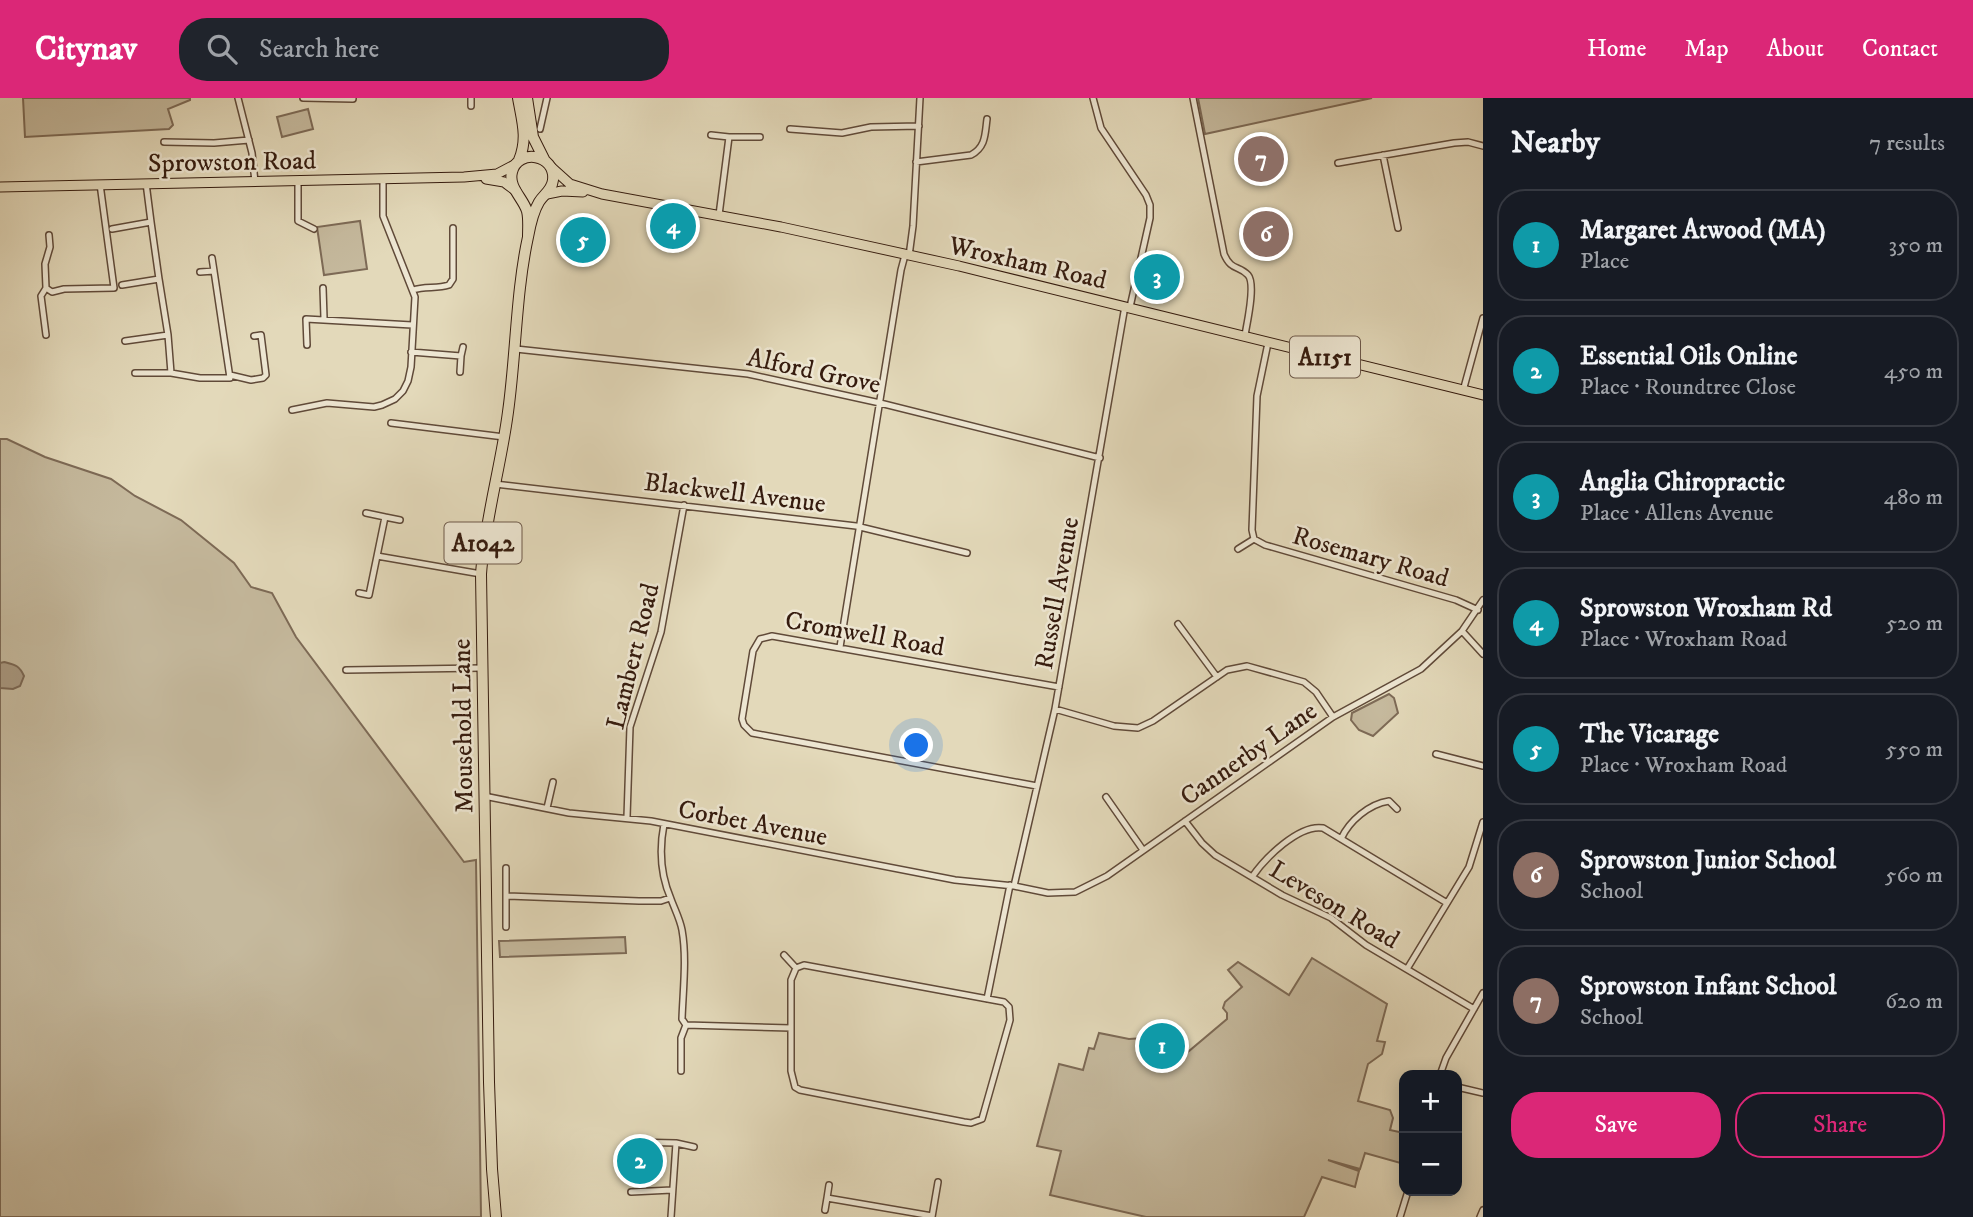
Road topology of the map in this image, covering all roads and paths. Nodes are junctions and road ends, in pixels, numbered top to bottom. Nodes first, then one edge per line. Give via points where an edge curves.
1 (238, 98) edge
2 (303, 98) edge
3 (471, 98) edge
4 (518, 98) edge
5 (527, 98) edge
6 (547, 98) edge
7 (920, 98) edge
8 (1093, 98) edge
9 (1194, 98) edge
10 (353, 99) edge
11 (471, 106) dead end
12 (986, 118) dead end
13 (799, 122) dead end
14 (919, 126) junction
15 (540, 129) dead end
16 (790, 129) dead end
17 (799, 130) junction
18 (173, 133) dead end
19 (711, 135) dead end
20 (729, 137) junction
21 (760, 137) dead end
22 (249, 140) junction
23 (164, 142) dead end
24 (172, 142) junction
25 (1483, 146) edge
26 (1383, 155) junction
27 (517, 162) junction
28 (916, 162) junction
29 (547, 163) junction
30 (1339, 163) dead end
31 (464, 177) junction
32 (383, 180) junction
33 (298, 181) junction
34 (255, 182) junction
35 (146, 183) junction
36 (100, 184) junction
37 (0, 187) edge
38 (517, 193) junction
39 (602, 194) junction
40 (545, 196) junction
41 (719, 215) junction
42 (151, 222) junction
43 (453, 228) dead end
44 (1398, 228) dead end
45 (112, 229) dead end
46 (314, 229) dead end
47 (49, 235) dead end
48 (528, 237) junction
49 (907, 255) junction
50 (212, 258) dead end
51 (214, 271) junction
52 (200, 272) dead end
53 (159, 279) junction
54 (122, 285) dead end
55 (46, 288) junction
56 (323, 288) dead end
57 (413, 290) junction
58 (1127, 306) junction
59 (324, 318) junction
60 (1483, 318) edge
61 (412, 325) junction
62 (260, 328) dead end
63 (46, 335) dead end
64 (168, 335) junction
65 (1245, 335) junction
66 (125, 341) dead end
67 (1269, 341) junction
68 (307, 345) dead end
69 (463, 347) dead end
70 (516, 349) junction
71 (411, 352) junction
72 (1473, 353) junction
73 (1483, 355) edge
74 (461, 356) junction
75 (460, 372) dead end
76 (135, 373) dead end
77 (171, 373) junction
78 (230, 375) junction
79 (1463, 391) junction
80 (1483, 395) edge
81 (880, 403) junction
82 (292, 410) dead end
83 (391, 422) dead end
84 (504, 437) junction
85 (1100, 458) junction
86 (495, 484) junction
87 (684, 505) junction
88 (366, 513) dead end
89 (385, 517) junction
90 (400, 520) dead end
91 (860, 526) junction
92 (1254, 539) junction
93 (1238, 549) dead end
94 (967, 553) dead end
95 (377, 556) junction
96 (481, 574) junction
97 (359, 593) dead end
98 (369, 595) junction
99 (378, 596) dead end
100 (1483, 600) edge
101 (1478, 610) junction
102 (1178, 624) dead end
103 (1462, 631) junction
104 (840, 647) junction
105 (1483, 654) edge
106 (482, 668) junction
107 (346, 670) dead end
108 (1217, 677) junction
109 (1059, 687) junction
110 (1055, 709) junction
111 (1333, 717) junction
112 (1436, 754) dead end
113 (1483, 765) edge
114 (553, 782) dead end
115 (1037, 786) junction
116 (484, 796) junction
117 (1106, 797) dead end
118 (547, 808) junction
119 (1397, 809) dead end
120 (627, 817) junction
121 (1185, 821) junction
122 (1483, 822) edge
123 (664, 824) junction
124 (1341, 839) junction
125 (1143, 850) junction
126 (506, 868) dead end
127 (1252, 877) junction
128 (1012, 886) junction
129 (506, 896) junction
130 (670, 898) junction
131 (1447, 903) junction
132 (506, 927) dead end
133 (784, 955) dead end
134 (796, 968) junction
135 (1407, 969) junction
136 (1483, 993) edge
137 (987, 999) junction
138 (1474, 1009) junction
139 (686, 1025) junction
140 (791, 1028) junction
141 (1441, 1070) edge
142 (681, 1071) dead end
143 (1462, 1088) edge
144 (1483, 1093) edge
145 (631, 1142) dead end
146 (676, 1143) junction
147 (694, 1147) dead end
148 (938, 1182) dead end
149 (829, 1185) dead end
150 (671, 1190) junction
151 (631, 1192) dead end
152 (1407, 1196) edge
153 (827, 1198) junction
154 (825, 1210) dead end
155 (1483, 1210) edge
156 (1401, 1216) edge
157 (496, 1217) edge
158 (671, 1217) edge
159 (932, 1217) edge
160 (1410, 1217) edge
161 (1480, 1217) edge

1 - 22 street
2 - 10 street
3 - 11 street
4 - 27 highway, Mousehold Lane via 525,144
5 - 29 highway via 533,137
6 - 15 street
7 - 14 street
8 - 58 street, Russell Avenue via 1101,128 1150,205
9 - 65 street via 1224,254 1232,267 1246,272 1252,282
12 - 28 street via 985,139 977,152
13 - 17 street
14 - 17 street via 842,133
14 - 28 street
16 - 17 street
18 - 24 street
19 - 20 street
20 - 21 street
20 - 41 street
22 - 24 street
22 - 34 street
23 - 24 street
25 - 26 street via 1454,143
26 - 30 street
26 - 44 street
27 - 29 highway via 531,156
27 - 31 main road, Sprowston Road via 497,174
27 - 38 highway, Mousehold Lane via 511,177
28 - 49 street
29 - 39 main road, Wroxham Road / A1151 via 570,184
29 - 40 highway, Mousehold Lane via 553,181
31 - 32 main road, Sprowston Road
31 - 38 main road, Sprowston Road via 497,180
32 - 33 main road, Sprowston Road
32 - 57 street via 383,216
33 - 34 main road, Sprowston Road
33 - 46 street via 298,221
34 - 35 main road, Sprowston Road
35 - 36 main road, Sprowston Road
35 - 42 street
36 - 37 main road, Sprowston Road
36 - 55 street via 114,288 52,292
38 - 40 highway via 530,199
38 - 48 highway, Mousehold Lane / A1042 via 526,208
39 - 40 main road, Wroxham Road / A1151 via 562,191
39 - 41 main road, Wroxham Road / A1151
40 - 48 highway, Mousehold Lane / A1042 via 534,213
41 - 49 main road, Wroxham Road / A1151
42 - 45 street
42 - 53 street
43 - 57 street via 453,279 440,288
47 - 55 street
48 - 70 highway, Mousehold Lane / A1042
49 - 58 main road, Wroxham Road / A1151
49 - 81 street
50 - 51 street
51 - 52 street
51 - 78 street
53 - 54 street
53 - 64 street
55 - 63 street via 41,296
56 - 59 street
57 - 61 street
58 - 65 main road, Wroxham Road / A1151
58 - 85 street, Russell Avenue
59 - 61 street
59 - 68 street via 306,319
60 - 72 street
61 - 71 street
62 - 78 street via 263,378
64 - 66 street
64 - 77 street
65 - 67 main road, Wroxham Road / A1151
67 - 79 main road, Wroxham Road / A1151
67 - 92 street, Rosemary Road via 1256,407
69 - 74 street
70 - 81 street, Alford Grove via 748,374
70 - 84 highway, Mousehold Lane / A1042
71 - 74 street
71 - 82 street via 408,381 389,402 374,407 327,402
72 - 73 street
72 - 79 street
74 - 75 street
76 - 77 street
77 - 78 street via 200,378
79 - 80 main road, Wroxham Road / A1151
81 - 85 street, Alford Grove
81 - 91 street
83 - 84 street
84 - 86 highway, Mousehold Lane / A1042
85 - 109 street, Russell Avenue
86 - 87 street, Blackwell Avenue
86 - 96 highway, Mousehold Lane / A1042
87 - 91 street, Blackwell Avenue
87 - 120 street, Lambert Road via 661,632 630,727
88 - 89 street
89 - 90 street
89 - 95 street
91 - 94 street, Blackwell Avenue
91 - 104 street
92 - 93 street, Rosemary Road
92 - 101 street, Rosemary Road
95 - 96 street
95 - 98 street
96 - 106 highway, Mousehold Lane / A1042
97 - 98 street
98 - 99 street
100 - 101 street, Cannerby Lane
101 - 103 street, Cannerby Lane
102 - 108 street
103 - 105 street
103 - 111 street, Cannerby Lane via 1421,669
104 - 109 street, Cromwell Road
104 - 115 street, Cromwell Road via 772,636 760,639 753,651 742,719 747,730
106 - 107 street
106 - 116 highway, Mousehold Lane / A1042
108 - 110 street via 1138,729
108 - 111 street via 1247,666 1304,682
109 - 110 street, Russell Avenue
110 - 115 street, Russell Avenue
111 - 121 street, Cannerby Lane
112 - 113 street
114 - 118 street
115 - 128 street, Russell Avenue
116 - 118 street, Corbet Avenue
116 - 157 highway, Mousehold Lane / A1042
117 - 125 street
118 - 120 street, Corbet Avenue
119 - 124 street via 1390,798 1380,803 1350,822
120 - 123 street, Corbet Avenue
121 - 125 street, Cannerby Lane
121 - 127 street, Leveson Road via 1210,851
122 - 131 street via 1473,857
123 - 128 street, Corbet Avenue via 932,876
123 - 130 street via 661,866
124 - 127 street via 1323,828 1305,829
124 - 131 street
125 - 128 street, Cannerby Lane via 1074,892 1057,894
126 - 129 street
127 - 135 street, Leveson Road via 1331,918
128 - 137 street, Russell Avenue
129 - 130 street
129 - 132 street
130 - 139 street via 683,939 682,1018
131 - 135 street
133 - 134 street
134 - 137 street via 811,965
134 - 140 street via 791,980
135 - 138 street, Leveson Road
136 - 138 street
137 - 140 street via 1011,1005 1010,1020 984,1115 971,1123 800,1090 792,1081
138 - 141 street
139 - 140 street
139 - 142 street via 681,1038
143 - 144 street
145 - 146 street
146 - 147 street
146 - 150 street
148 - 159 street
149 - 153 street
150 - 151 street
150 - 158 street
152 - 156 street
153 - 154 street
153 - 159 street
155 - 161 street
156 - 160 street

